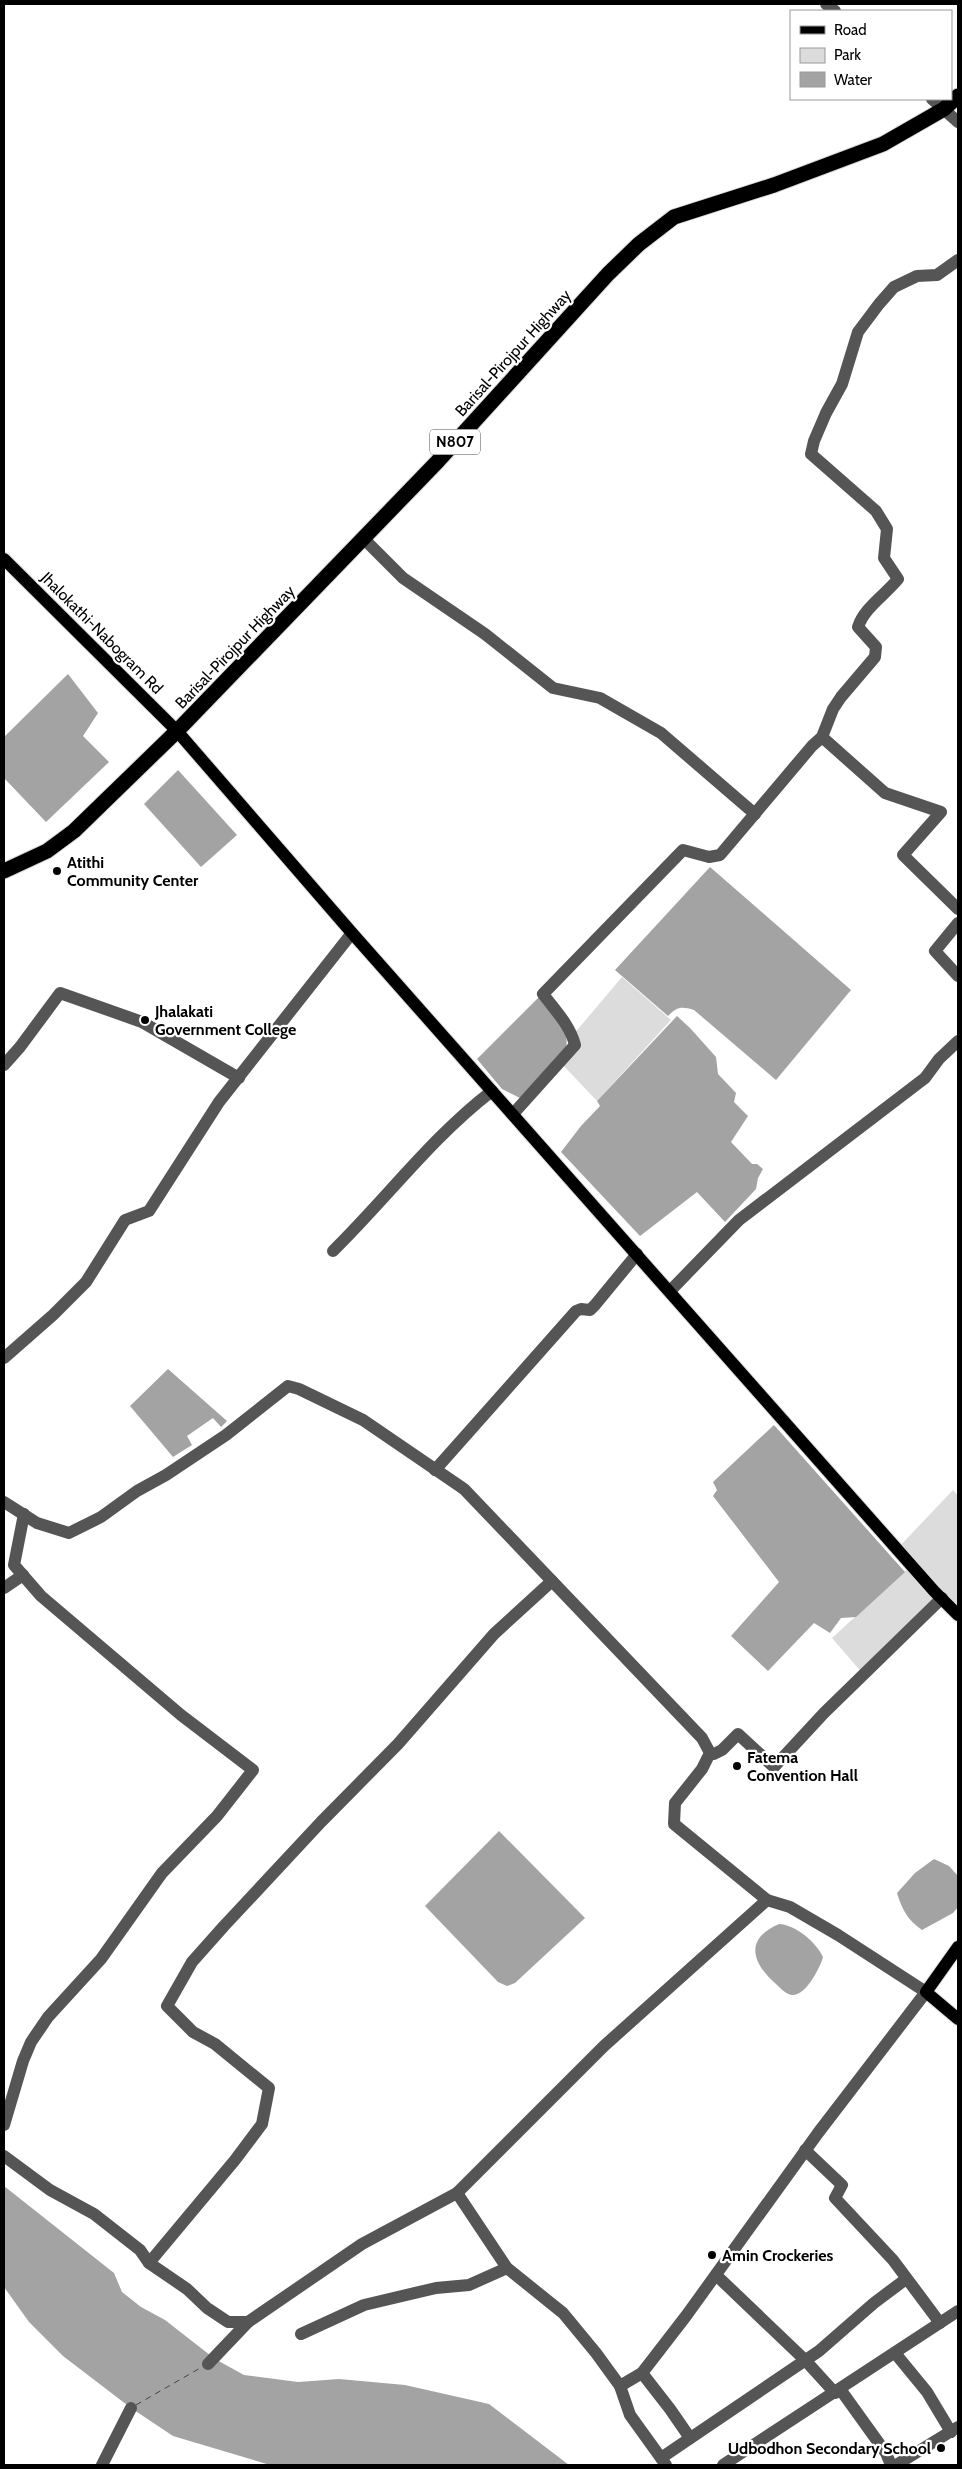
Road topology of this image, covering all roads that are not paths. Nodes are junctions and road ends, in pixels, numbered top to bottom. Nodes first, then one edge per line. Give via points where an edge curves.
1 (958, 96) edge
2 (933, 100) edge
3 (944, 109) junction
4 (958, 122) edge
5 (958, 260) edge
6 (363, 538) junction
7 (4, 559) edge
8 (178, 731) junction
9 (822, 737) junction
10 (755, 814) junction
11 (4, 871) edge
12 (958, 909) edge
13 (958, 923) edge
14 (352, 933) junction
15 (958, 976) edge
16 (958, 1041) edge
17 (4, 1065) edge
18 (239, 1078) junction
19 (492, 1091) junction
20 (513, 1114) junction
21 (333, 1251) dead end
22 (636, 1254) junction
23 (670, 1291) junction
24 (4, 1358) edge
25 (435, 1470) junction
26 (4, 1502) edge
27 (24, 1514) junction
28 (23, 1575) junction
29 (552, 1581) junction
30 (4, 1588) edge
31 (942, 1598) junction
32 (958, 1616) edge
33 (710, 1753) junction
34 (767, 1900) junction
35 (958, 1947) edge
36 (926, 1992) junction
37 (958, 2020) edge
38 (4, 2125) edge
39 (805, 2150) junction
40 (4, 2156) edge
41 (457, 2193) junction
42 (149, 2263) junction
43 (507, 2268) junction
44 (716, 2274) junction
45 (906, 2279) junction
46 (958, 2311) edge
47 (248, 2322) junction
48 (940, 2323) junction
49 (301, 2334) dead end
50 (895, 2353) junction
51 (805, 2360) junction
52 (208, 2364) dead end
53 (642, 2373) junction
54 (620, 2386) junction
55 (838, 2391) junction
56 (131, 2408) dead end
57 (955, 2430) edge
58 (690, 2438) junction
59 (663, 2462) edge
60 (102, 2465) edge
61 (723, 2465) edge
62 (891, 2465) edge
63 (896, 2465) edge

1 - 3 highway, Barisal-Pirojpur Highway / N807
2 - 3 street
3 - 4 street
3 - 6 highway, Barisal-Pirojpur Highway / N807 via 883,144 667,223 608,274 438,461
5 - 9 street via 937,275 918,276 894,287 879,304 858,332 842,384 814,441 812,454 876,511 887,530 884,558 898,579 861,618 858,627 876,647 875,656 833,709
6 - 8 highway, Barisal-Pirojpur Highway / N807
6 - 10 street via 403,578 485,634 553,688 600,698 661,733
7 - 8 main road, Jhalokathi-Nabogram Rd
8 - 11 highway, Barisal-Pirojpur Highway / N807 via 74,831 47,851
8 - 14 main road, Jhalokathi-Nabogram Rd
9 - 10 street
9 - 12 street via 885,793 941,812 903,855
10 - 20 street via 720,855 709,857 683,850 543,994 573,1035 575,1045
13 - 15 street via 935,951
14 - 18 street
14 - 19 main road, Jhalokathi-Nabogram Rd
16 - 23 street via 925,1078 739,1220
17 - 18 street via 60,993 142,1022
18 - 24 street via 219,1102 149,1211 125,1220 86,1282
19 - 20 main road, Jhalokathi-Nabogram Rd
19 - 21 street via 423,1153 374,1211
20 - 22 main road, Jhalokathi-Nabogram Rd
22 - 23 main road, Jhalokathi-Nabogram Rd
22 - 25 street via 596,1305 590,1310 576,1311
23 - 31 main road, Jhalokathi-Nabogram Rd
25 - 27 street via 363,1420 288,1386 226,1435 101,1517 69,1533
25 - 29 street via 464,1489
26 - 27 street
27 - 28 street via 14,1565
28 - 30 street
28 - 38 street via 41,1596 99,1646 252,1770 217,1816 162,1873 101,1959 48,2017 23,2061
29 - 33 street via 702,1738
29 - 42 street via 494,1634 398,1744 192,1962 168,2006 193,2032 215,2044 269,2088 262,2124
31 - 32 main road, Jhalokathi-Nabogram Rd
31 - 33 street via 824,1713 774,1767 738,1734 722,1750
33 - 34 street via 702,1769 674,1803 674,1824
34 - 36 street via 790,1908 838,1935
34 - 41 street via 604,2046
35 - 36 main road
36 - 37 main road
36 - 39 street
39 - 44 street
39 - 45 street via 842,2185 835,2198 879,2244
40 - 42 street via 50,2190 94,2214 140,2250
41 - 43 street
41 - 47 street via 362,2244
42 - 47 street via 228,2322
43 - 49 street via 468,2285 436,2288 364,2305
43 - 54 street via 564,2313
44 - 51 street
44 - 53 street
45 - 48 street
45 - 51 street
46 - 48 street
47 - 52 street
48 - 50 street
50 - 55 street
50 - 57 street
51 - 55 street
51 - 58 street
53 - 54 street
53 - 58 street
54 - 59 street via 630,2416
55 - 61 street
55 - 62 street via 886,2453
56 - 60 street
57 - 63 street
58 - 59 street

